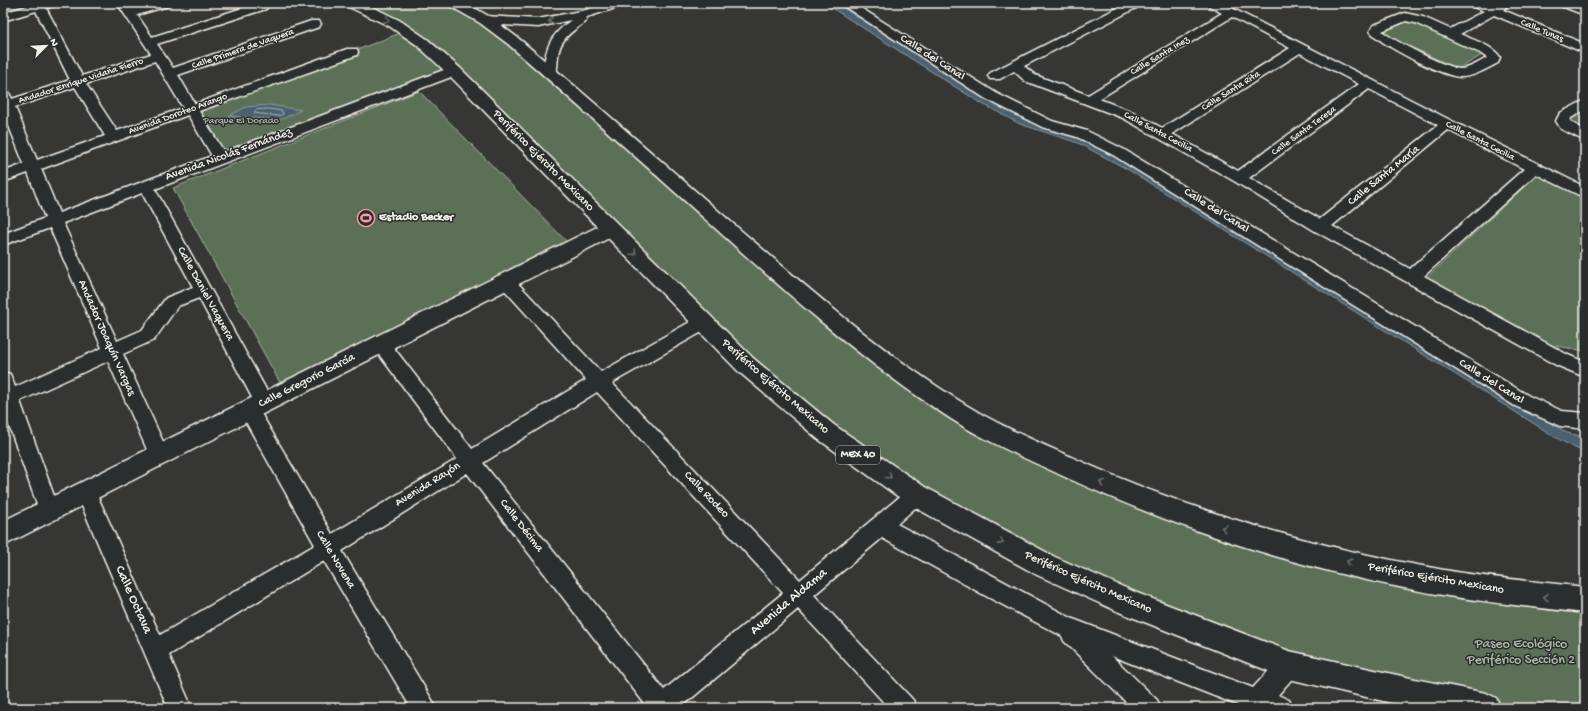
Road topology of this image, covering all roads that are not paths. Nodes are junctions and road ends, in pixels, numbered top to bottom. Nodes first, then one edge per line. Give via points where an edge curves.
1 (164, 3) edge
2 (352, 3) edge
3 (455, 3) edge
4 (618, 3) edge
5 (845, 3) edge
6 (1136, 3) edge
7 (1213, 3) edge
8 (1476, 3) edge
9 (1507, 3) edge
10 (1565, 3) edge
11 (46, 5) edge
12 (262, 6) dead end
13 (127, 8) edge
14 (1493, 10) junction
15 (1232, 12) junction
16 (589, 13) junction
17 (1583, 16) edge
18 (3, 17) edge
19 (485, 20) junction
20 (315, 24) dead end
21 (1451, 34) junction
22 (149, 42) junction
23 (1299, 48) junction
24 (1585, 49) edge
25 (352, 52) dead end
26 (158, 56) junction
27 (1017, 66) junction
28 (454, 71) junction
29 (550, 72) junction
30 (170, 73) junction
31 (995, 76) dead end
32 (78, 82) junction
33 (1368, 84) junction
34 (1089, 100) junction
35 (5, 101) edge
36 (1585, 104) edge
37 (192, 108) junction
38 (1447, 124) junction
39 (1163, 134) junction
40 (113, 137) junction
41 (1585, 137) edge
42 (220, 158) junction
43 (32, 166) junction
44 (1534, 168) junction
45 (3, 176) edge
46 (1239, 178) junction
47 (146, 186) junction
48 (1585, 193) edge
49 (54, 220) junction
50 (1322, 227) junction
51 (610, 228) junction
52 (3, 240) edge
53 (1412, 277) junction
54 (506, 281) junction
55 (202, 290) junction
56 (703, 323) junction
57 (381, 344) junction
58 (113, 353) junction
59 (1585, 370) edge
60 (3, 379) edge
61 (598, 382) junction
62 (6, 400) edge
63 (257, 406) junction
64 (1585, 421) edge
65 (159, 455) junction
66 (470, 460) junction
67 (86, 492) junction
68 (916, 495) junction
69 (49, 510) junction
70 (881, 526) junction
71 (3, 534) edge
72 (328, 548) junction
73 (799, 593) junction
74 (1585, 600) edge
75 (1066, 627) junction
76 (155, 650) junction
77 (1289, 665) junction
78 (1419, 701) edge
79 (1254, 705) edge
80 (180, 708) edge
81 (424, 708) edge
82 (662, 708) edge
83 (905, 708) edge
84 (1149, 708) edge
85 (1281, 708) edge
86 (1486, 708) edge

1 - 13 street
2 -> 28 main road, Periférico Ejército Mexicano / MEX 40 via 394,23 422,42
3 - 19 main road, Periférico Ejército Mexicano
4 - 16 street
5 - 64 street, Calle del Canal via 990,96 1041,121 1082,134 1124,155 1522,402 1560,418
6 - 27 street
7 - 15 street, Calle Santa Cecilia
8 - 14 street, Calle Tunas
9 - 14 street
10 - 17 street
11 - 18 street
11 - 32 street
12 - 22 street
13 - 22 street
14 - 21 street
14 - 24 street, Calle Tunas
15 - 23 street, Calle Santa Cecilia
15 - 34 street, Calle Santa Inez
16 -> 19 street via 538,23
16 - 29 street via 557,39 551,50
19 - 29 main road, Periférico Ejército Mexicano
20 - 30 street, Calle Primera de Vaquera
21 - 21 street via 1490,53 1494,57 1493,60 1471,72 1454,72 1388,41 1376,31 1405,17 1419,20
22 - 26 street
23 - 33 street, Calle Santa Cecilia
23 - 39 street, Calle Santa Rita
25 - 37 street, Avenida Doroteo Arango
26 - 30 street
26 - 32 street, Andador Enrique Vidaña Fierro
27 - 31 street
27 - 34 street, Calle Santa Cecilia via 1030,78
28 - 42 street, Avenida Nicolás Fernández
28 - 51 main road, Periférico Ejército Mexicano / MEX 40
74 -> 29 main road, Periférico Ejército Mexicano via 1539,596 1406,576 1303,551 1196,520 1096,481 975,422 893,366 818,308
30 - 37 street
32 - 35 street, Andador Enrique Vidaña Fierro
32 - 40 street
33 - 38 street, Calle Santa Cecilia
33 - 46 street, Calle Santa Teresa
34 - 39 street, Calle Santa Cecilia
35 - 43 street, Andador Joaquín Vargas
36 - 41 street via 1565,116 1563,121 1566,126
37 - 40 street, Avenida Doroteo Arango
37 - 42 street
38 - 44 street, Calle Santa Cecilia
38 - 50 street, Calle Santa María
39 - 46 street, Calle Santa Cecilia
40 - 43 street, Avenida Doroteo Arango
42 - 47 street, Avenida Nicolás Fernández
43 - 45 street, Avenida Doroteo Arango
43 - 49 street, Andador Joaquín Vargas
44 - 48 street, Calle Santa Cecilia
44 - 53 street
46 - 50 street, Calle Santa Cecilia
47 - 49 street, Avenida Nicolás Fernández
47 - 55 street, Calle Daniel Vaquera
49 - 52 street, Avenida Nicolás Fernández
49 - 58 street, Andador Joaquín Vargas
50 - 53 street, Calle Santa Cecilia
51 - 54 main road, Calle Gregorio García
51 -> 56 main road, Periférico Ejército Mexicano / MEX 40
53 - 59 street, Calle Santa Cecilia via 1562,360
54 - 57 main road, Calle Gregorio García
54 - 61 street, Calle Rodeo
55 - 58 street via 172,302 148,335
55 - 63 street, Calle Daniel Vaquera
56 - 61 street, Avenida Rayón
56 -> 68 main road, Periférico Ejército Mexicano / MEX 40 via 746,365 826,432
57 - 63 main road, Calle Gregorio García
57 - 66 street, Calle Décima
58 - 62 street
58 - 65 street, Andador Joaquín Vargas
60 - 62 street
61 - 66 street, Avenida Rayón
61 - 73 street, Calle Rodeo
62 - 69 street
63 - 65 main road, Calle Gregorio García
63 - 72 street, Calle Novena
65 - 67 main road, Calle Gregorio García
66 - 72 street, Avenida Rayón
66 - 82 street, Calle Décima
67 - 69 main road, Calle Gregorio García
67 - 76 street, Calle Octava
68 - 70 street, Avenida Aldama
68 -> 77 main road, Periférico Ejército Mexicano / MEX 40 via 1046,566 1129,603
69 - 71 main road, Calle Gregorio García
70 - 73 street, Avenida Aldama
70 - 75 street
72 - 76 street, Avenida Rayón
72 - 81 street, Calle Novena
73 - 82 street, Avenida Aldama
73 - 83 street, Calle Rodeo
75 - 79 street
75 - 84 street
76 - 80 street, Calle Octava
77 - 78 main road, Periférico Ejército Mexicano / MEX 40
77 - 79 street
78 - 86 main road, Periférico Ejército Mexicano / MEX 40
79 - 85 street

